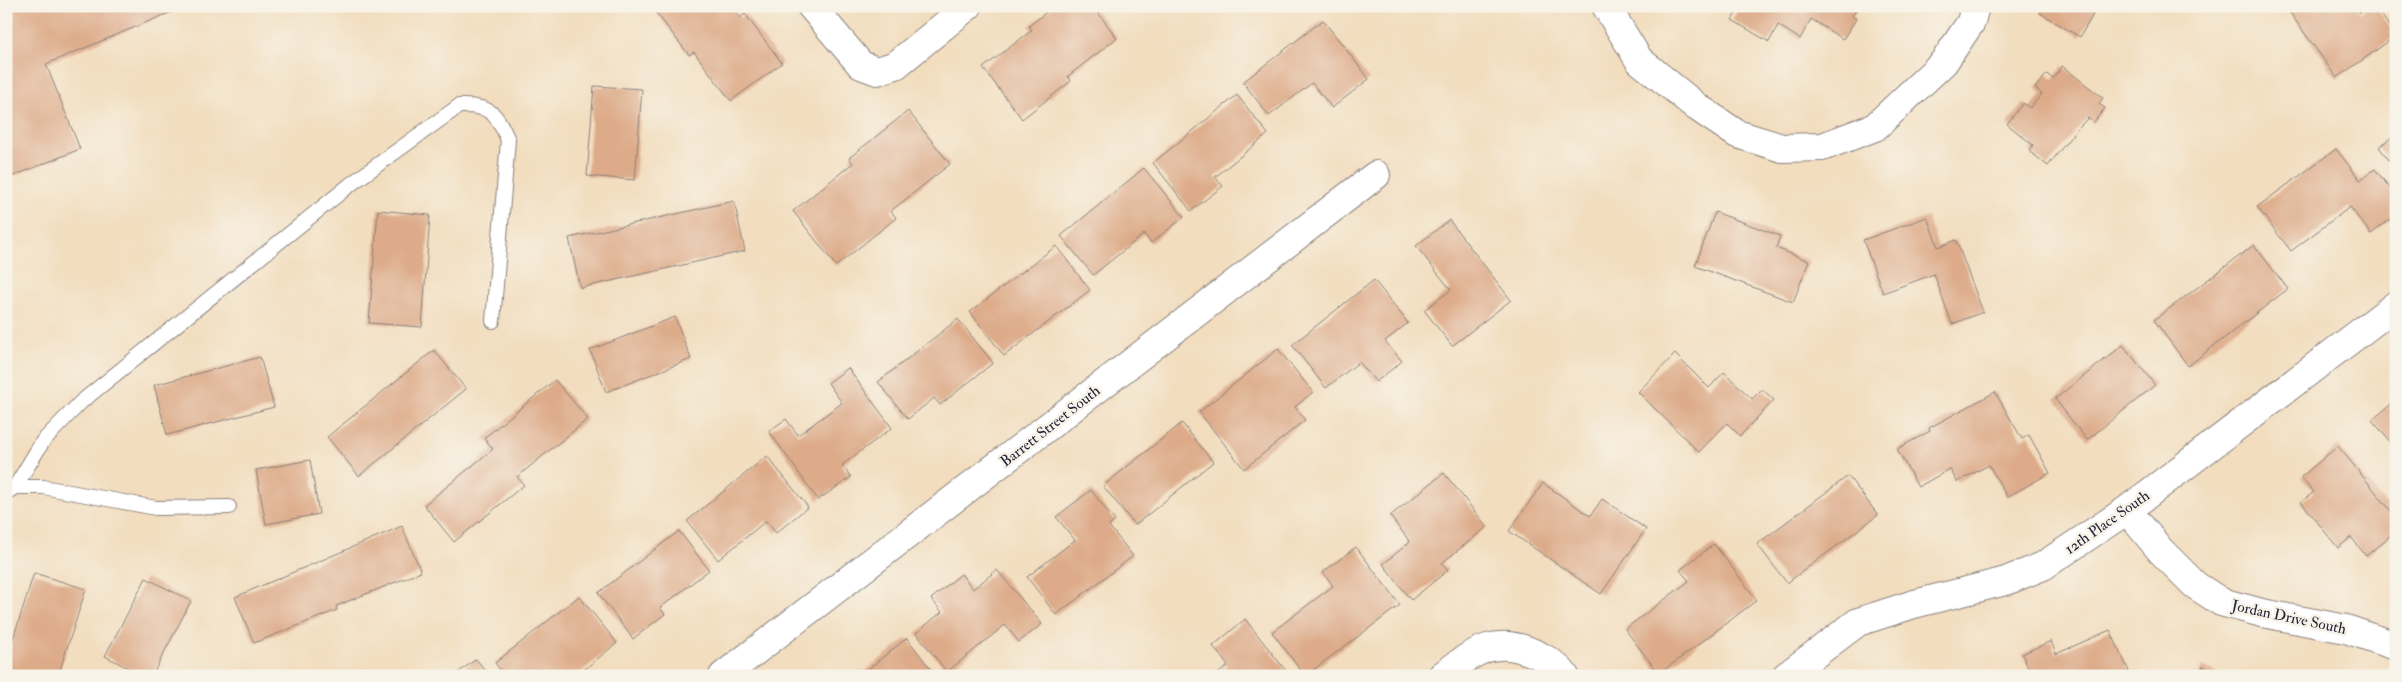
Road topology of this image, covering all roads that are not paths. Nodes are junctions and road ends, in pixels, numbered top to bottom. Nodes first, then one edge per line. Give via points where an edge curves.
1 (811, 6) edge
2 (968, 6) edge
3 (1606, 6) edge
4 (1975, 6) edge
5 (1376, 175) dead end
6 (2396, 306) edge
7 (493, 321) dead end
8 (10, 490) edge
9 (229, 507) dead end
10 (2127, 510) junction
11 (2396, 646) edge
12 (724, 676) edge
13 (1442, 676) edge
14 (1565, 676) edge
15 (1786, 676) edge

1 - 2 street via 861,65 876,71 896,65
3 - 4 street via 1639,60 1697,107 1738,134 1782,148 1822,147 1875,128 1944,62 1971,22
5 - 12 street, Barrett Street South
6 - 10 street, 12th Place South
7 - 8 lane via 508,140 491,110 477,105 459,106 350,184 81,402 44,441
8 - 9 lane via 43,487 156,508
10 - 11 street, Jordan Drive South via 2195,585 2221,602 2262,614 2346,629
10 - 15 street, 12th Place South via 2043,566 2006,581 1858,622
13 - 14 street via 1472,653 1501,644 1529,651 1557,665

